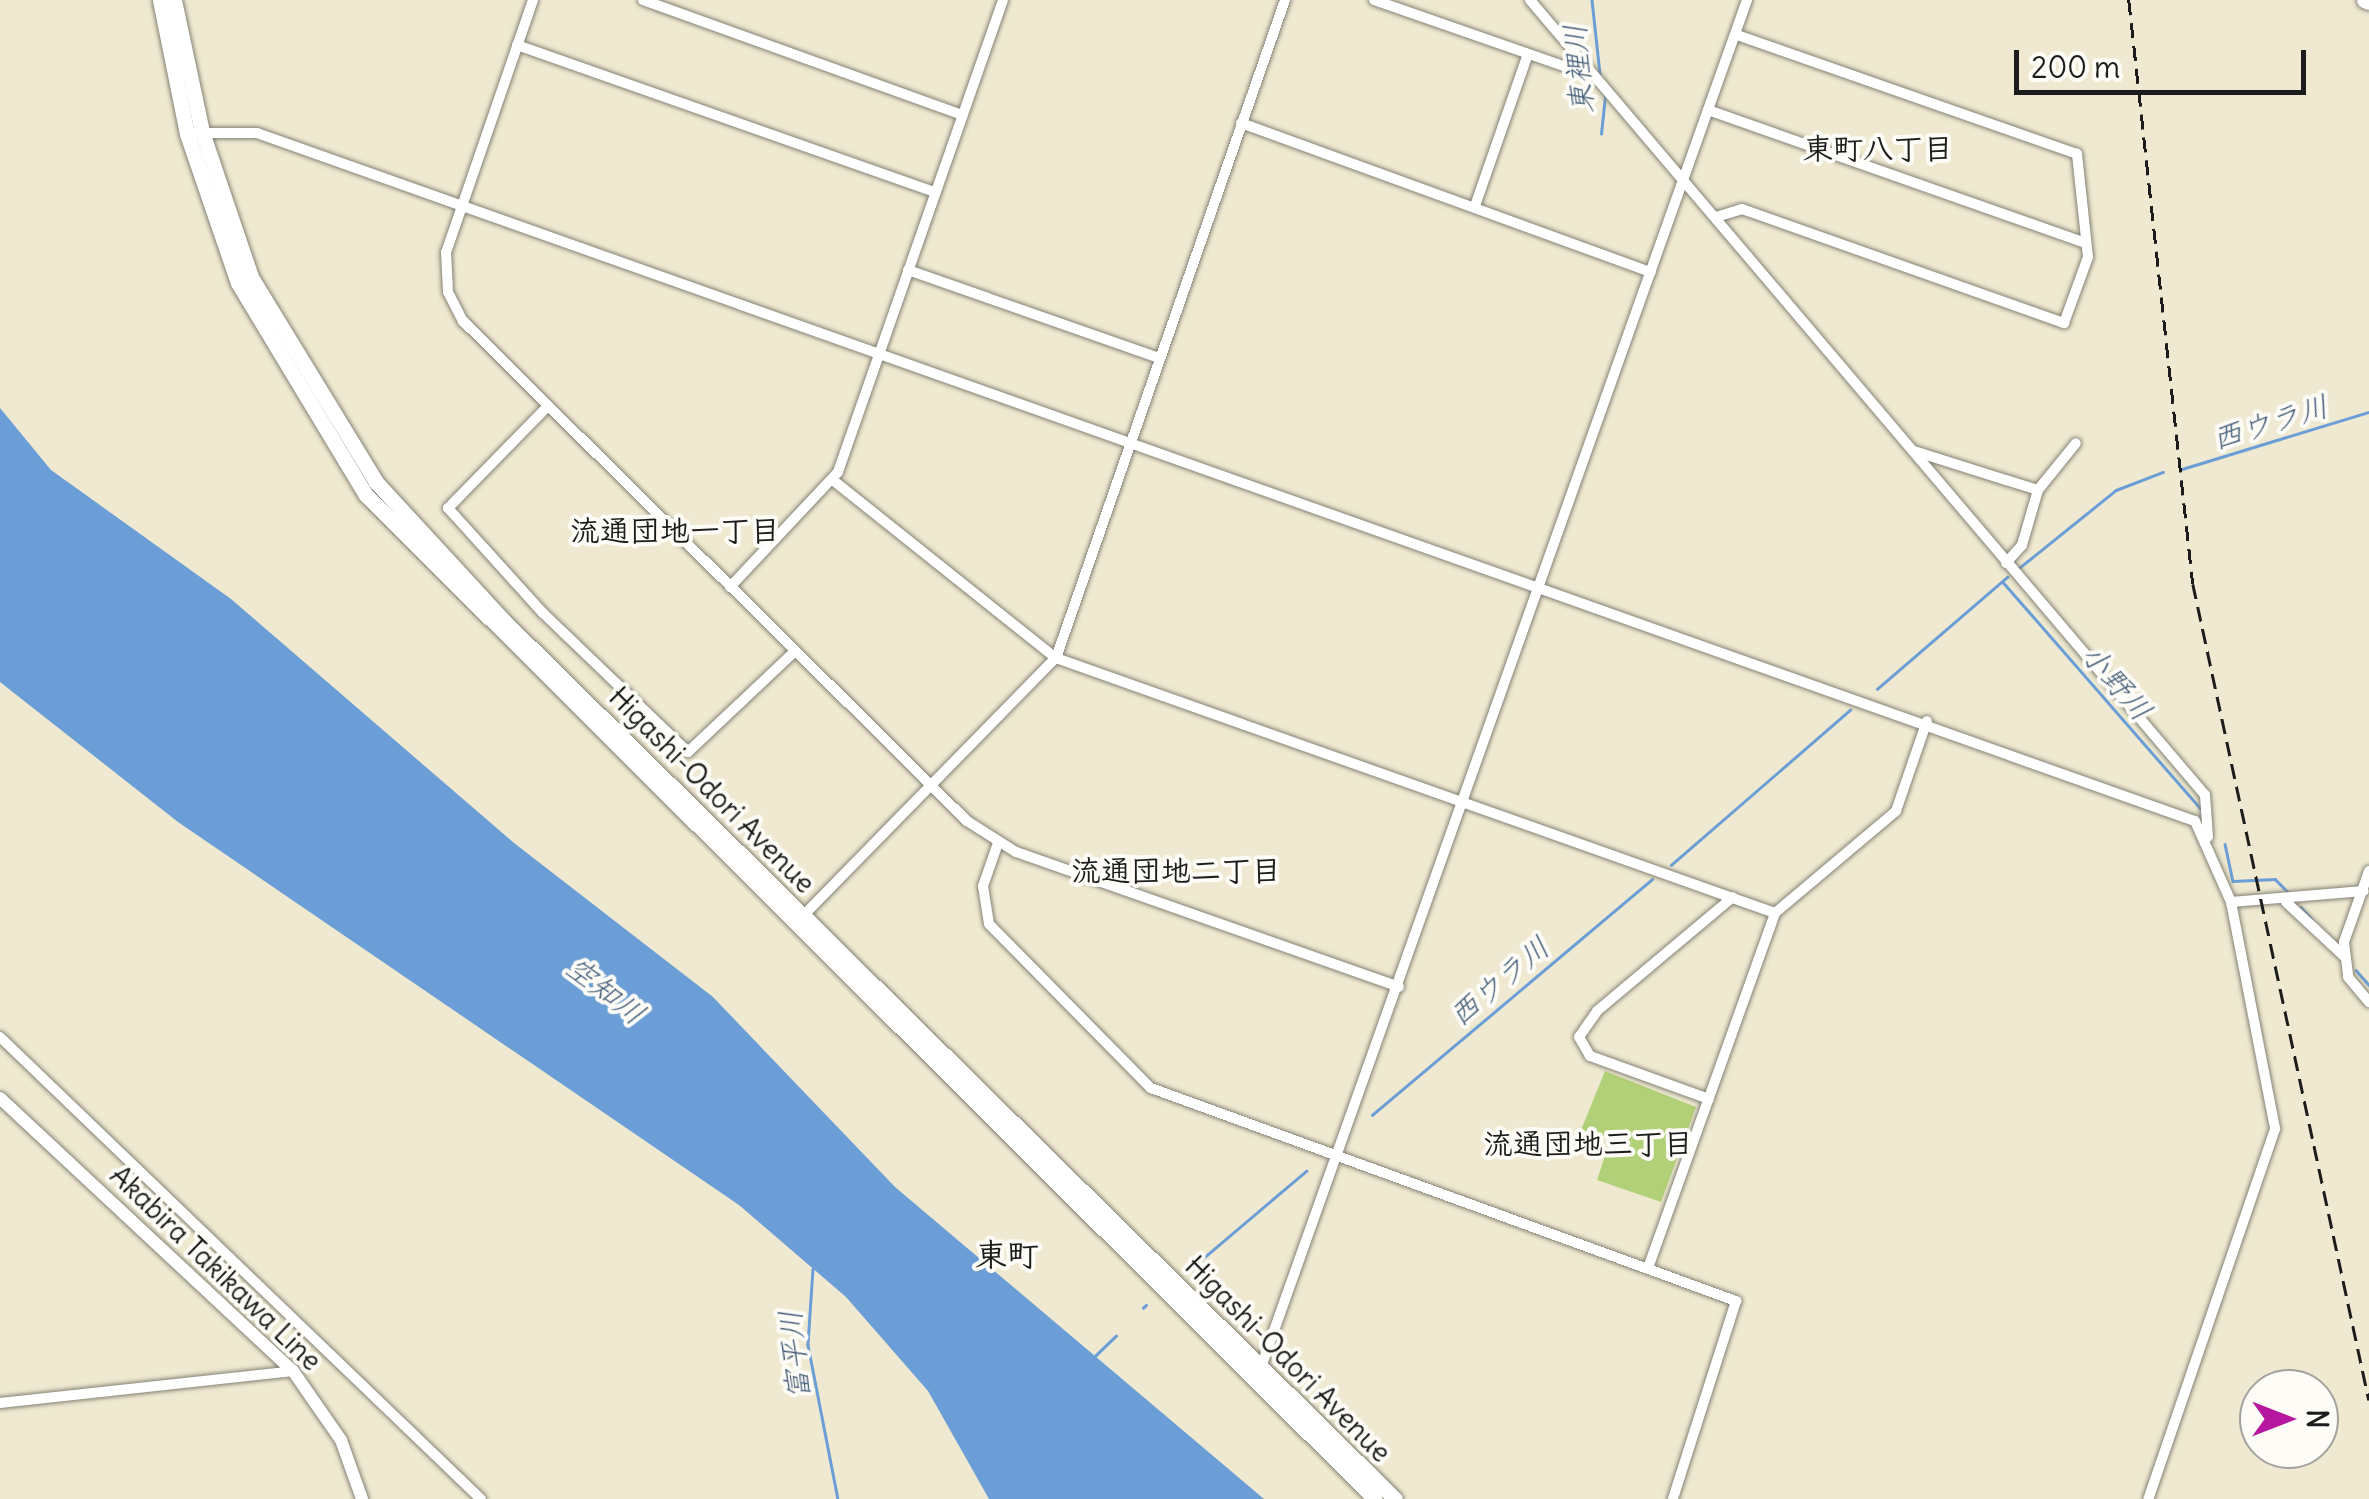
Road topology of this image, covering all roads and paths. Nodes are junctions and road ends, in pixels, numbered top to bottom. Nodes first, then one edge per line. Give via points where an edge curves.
1 (160, 0) edge
2 (174, 0) edge
3 (532, 0) edge
4 (643, 0) edge
5 (1002, 0) edge
6 (1284, 0) edge
7 (1374, 0) edge
8 (1530, 0) edge
9 (1747, 0) edge
10 (1735, 34) junction
11 (517, 44) junction
12 (1528, 54) junction
13 (1585, 64) junction
14 (1708, 110) junction
15 (962, 115) junction
16 (1242, 123) junction
17 (195, 133) junction
18 (1685, 180) junction
19 (935, 192) junction
20 (462, 206) junction
21 (1475, 206) junction
22 (1716, 218) junction
23 (2086, 243) junction
24 (908, 270) junction
25 (1651, 272) junction
26 (879, 352) junction
27 (1160, 358) junction
28 (548, 406) junction
29 (1130, 441) junction
30 (2076, 442) dead end
31 (1914, 451) junction
32 (834, 481) junction
33 (2038, 490) junction
34 (2006, 563) junction
35 (1542, 586) junction
36 (730, 587) junction
37 (794, 650) junction
38 (1056, 658) junction
39 (1927, 721) junction
40 (931, 786) junction
41 (1465, 802) junction
42 (2208, 837) junction
43 (998, 843) junction
44 (2369, 872) edge
45 (2366, 891) edge
46 (1734, 897) junction
47 (2231, 902) junction
48 (2286, 902) junction
49 (1775, 913) junction
50 (798, 920) junction
51 (2345, 958) junction
52 (1399, 987) junction
53 (2369, 1002) edge
54 (0, 1038) edge
55 (0, 1098) edge
56 (1708, 1099) junction
57 (1340, 1158) junction
58 (1648, 1268) junction
59 (293, 1372) junction
60 (1257, 1373) junction
61 (0, 1403) edge
62 (362, 1499) edge
63 (481, 1499) edge
64 (1375, 1499) edge
65 (1395, 1499) edge
66 (1674, 1499) edge
67 (2148, 1499) edge

1 - 17 highway, Higashi-Odori Avenue
2 - 17 highway, Higashi-Odori Avenue
3 - 11 street
4 - 15 street
5 - 15 street
6 - 16 street
7 - 12 street
8 - 13 street
9 - 10 street
10 - 14 street
10 - 23 street via 2077,154
11 - 19 street
11 - 20 street
12 - 13 street
12 - 21 street
13 - 18 street
14 - 18 street
14 - 23 street
15 - 19 street
16 - 21 street
16 - 27 street
17 - 20 street via 257,133
17 - 50 highway, Higashi-Odori Avenue via 252,276 376,482
18 - 22 street
18 - 25 street
19 - 24 street
20 - 26 street
20 - 28 street via 446,252 448,292 463,322
21 - 25 street
22 - 23 street via 1742,209 2064,323
22 - 31 street
24 - 26 street
24 - 27 street
25 - 35 street
26 - 29 street
26 - 32 street
27 - 29 street
28 - 36 street
28 - 37 street via 452,501 451,522 682,750 700,747
29 - 35 street
29 - 38 street
30 - 33 street
31 - 33 street
31 - 34 street
32 - 36 street
32 - 38 street
33 - 34 street via 2022,545
34 - 42 street via 2205,796
35 - 39 street
35 - 41 street
36 - 37 street
37 - 40 street
38 - 40 street
38 - 41 street
39 - 42 street via 2176,809
39 - 49 street via 1896,811
40 - 43 street
40 - 50 street
41 - 46 street
41 - 52 street
42 - 47 street
43 - 52 street
43 - 57 street via 983,886 989,924 1134,1074 1162,1094
44 - 45 street
45 - 48 street
45 - 51 street
46 - 49 street
46 - 56 street via 1597,1011 1580,1037 1590,1056
47 - 48 street
47 - 67 street via 2275,1129
48 - 51 street
49 - 56 street
50 - 60 highway, Higashi-Odori Avenue
51 - 53 street
52 - 57 street
54 - 63 street
55 - 59 main road, Akabira Takikawa Line
56 - 58 street
57 - 58 street
57 - 60 street
58 - 66 street via 1739,1307
59 - 61 street
59 - 62 main road, Akabira Takikawa Line via 341,1440
60 - 64 highway, Higashi-Odori Avenue
60 - 65 highway, Higashi-Odori Avenue

